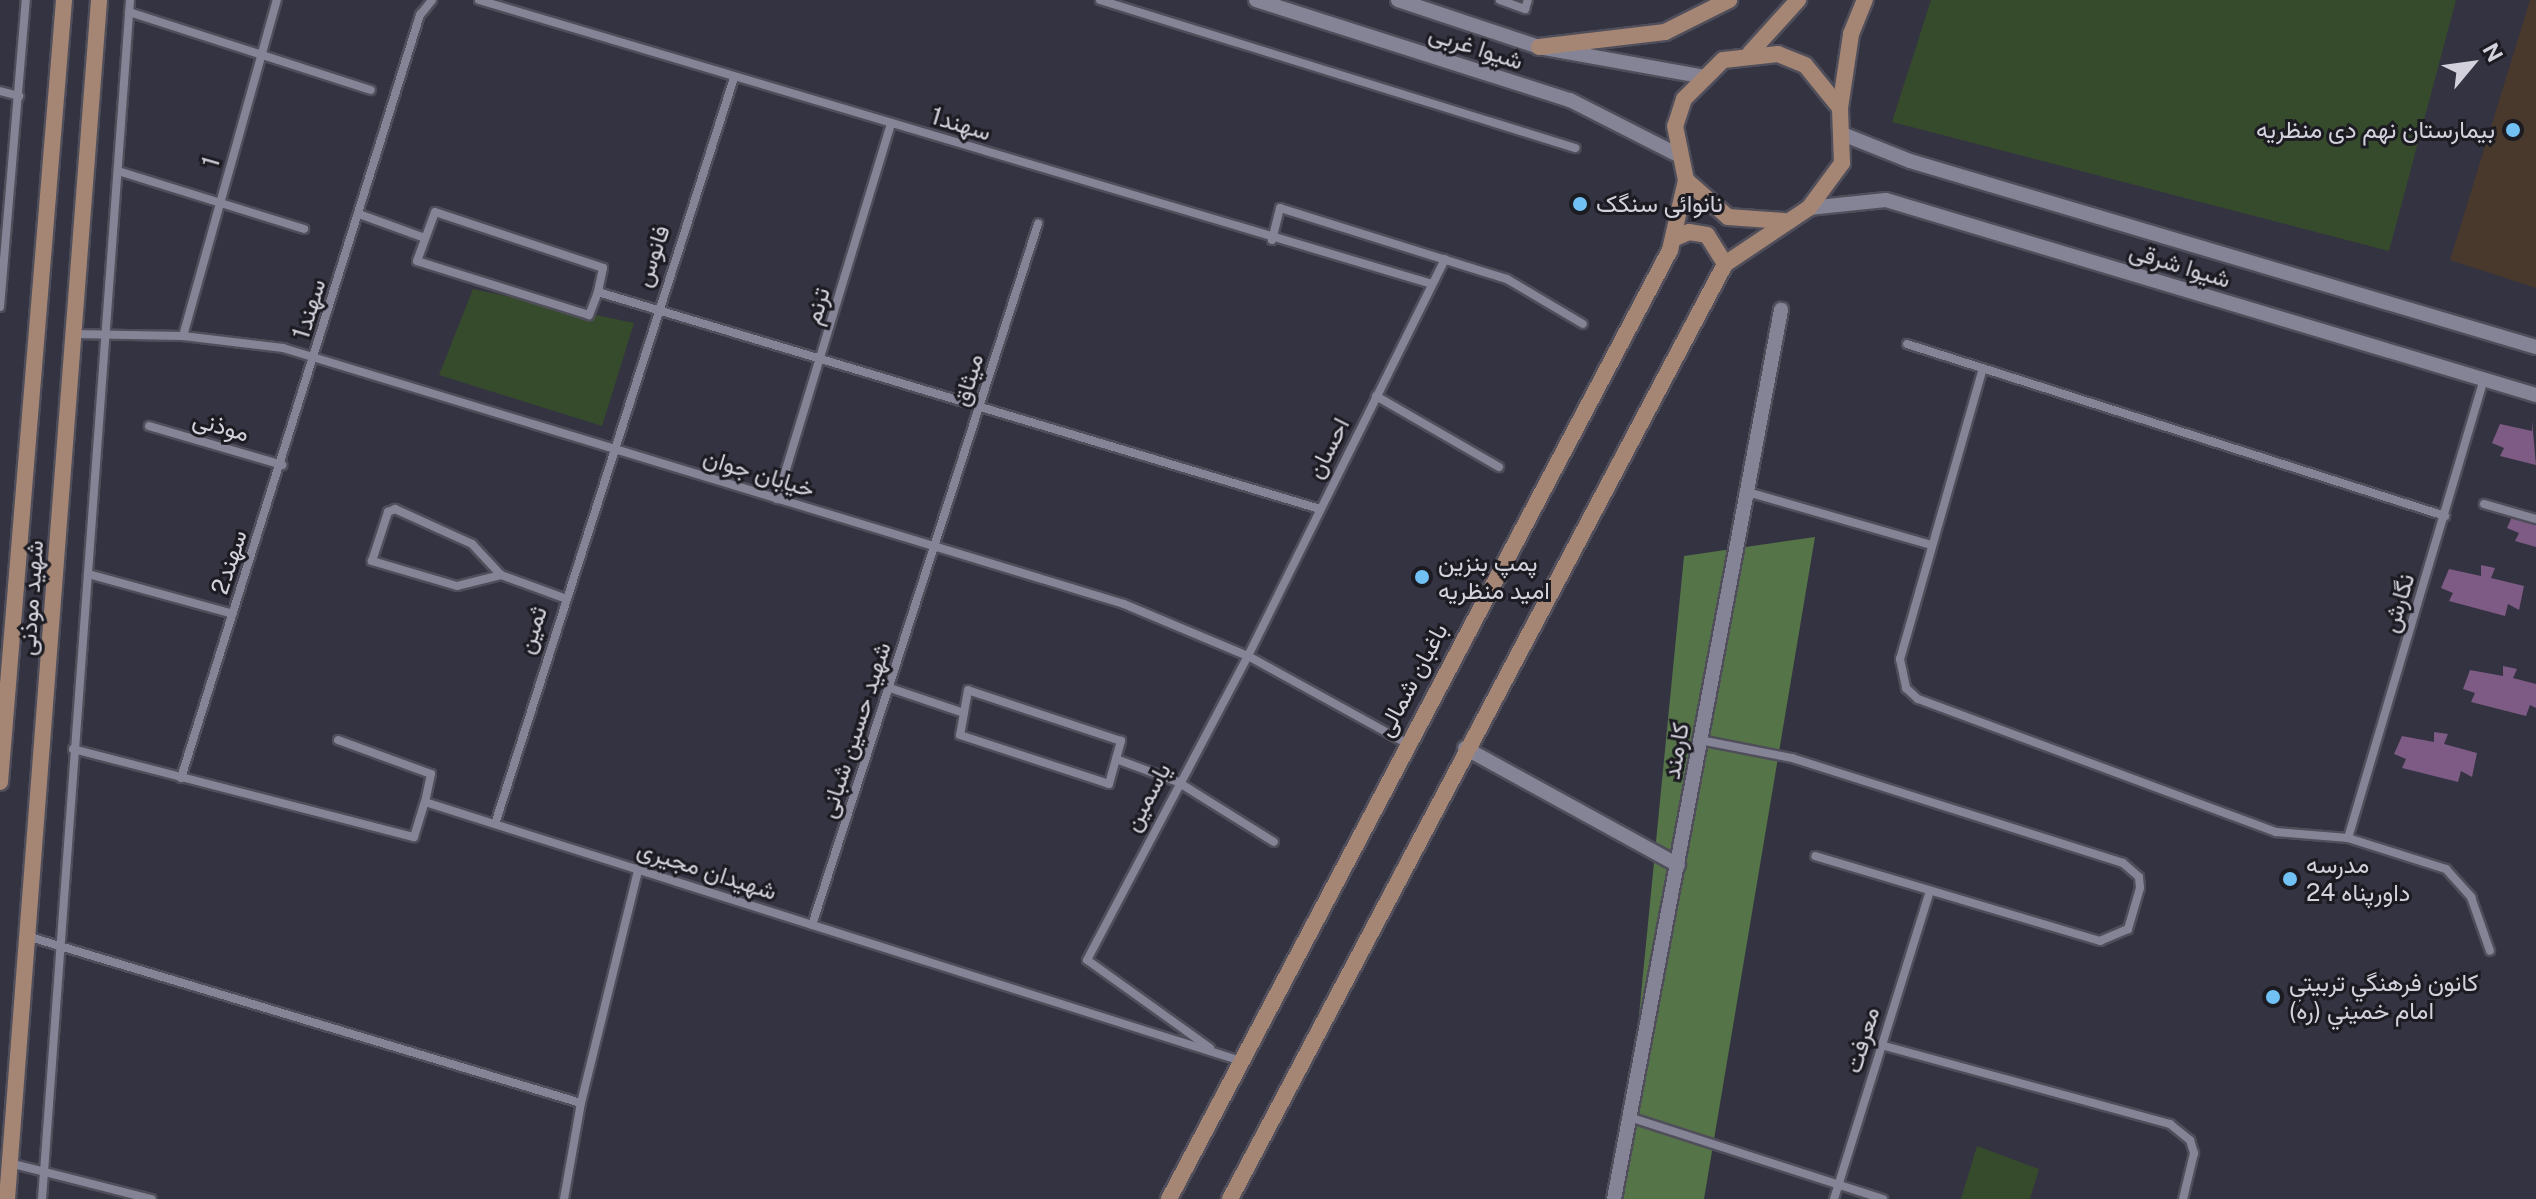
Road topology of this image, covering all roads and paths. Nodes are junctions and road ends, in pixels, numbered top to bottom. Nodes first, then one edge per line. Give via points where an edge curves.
1 (26, 0) edge
2 (64, 0) edge
3 (99, 0) edge
4 (130, 0) edge
5 (277, 0) edge
6 (432, 0) edge
7 (479, 0) edge
8 (1100, 0) edge
9 (1256, 0) edge
10 (1398, 0) edge
11 (1500, 0) edge
12 (1528, 0) edge
13 (1729, 0) edge
14 (1798, 0) edge
15 (1865, 0) edge
16 (129, 12) junction
17 (1539, 47) junction
18 (1750, 53) junction
19 (262, 55) junction
20 (1700, 76) junction
21 (734, 78) junction
22 (371, 90) dead end
23 (0, 91) edge
24 (19, 96) junction
25 (1840, 108) junction
26 (891, 123) junction
27 (1845, 135) junction
28 (1575, 148) dead end
29 (1676, 154) junction
30 (118, 171) junction
31 (1686, 180) junction
32 (219, 204) junction
33 (1809, 208) junction
34 (359, 214) junction
35 (1784, 221) junction
36 (1038, 224) dead end
37 (304, 229) dead end
38 (425, 238) junction
39 (1673, 239) junction
40 (1272, 240) junction
41 (1445, 259) junction
42 (1725, 264) junction
43 (1432, 284) junction
44 (598, 292) junction
45 (0, 307) edge
46 (1781, 310) dead end
47 (655, 311) junction
48 (1583, 324) dead end
49 (74, 334) junction
50 (108, 334) junction
51 (183, 336) junction
52 (1907, 344) dead end
53 (2536, 347) edge
54 (315, 358) junction
55 (821, 361) junction
56 (1983, 368) junction
57 (2484, 379) junction
58 (2536, 395) edge
59 (1376, 396) junction
60 (980, 408) junction
61 (149, 426) dead end
62 (612, 449) junction
63 (282, 465) junction
64 (1499, 467) dead end
65 (1744, 491) junction
66 (777, 499) junction
67 (2484, 504) dead end
68 (1320, 509) junction
69 (2445, 516) junction
70 (2536, 519) edge
71 (1931, 545) junction
72 (936, 548) junction
73 (88, 574) junction
74 (501, 575) junction
75 (564, 598) junction
76 (233, 614) junction
77 (1248, 656) junction
78 (890, 688) junction
79 (964, 713) junction
80 (338, 740) dead end
81 (1700, 740) junction
82 (1406, 743) junction
83 (1465, 748) junction
84 (73, 749) junction
85 (1116, 759) junction
86 (181, 778) junction
87 (0, 782) edge
88 (1178, 782) junction
89 (425, 802) junction
90 (495, 824) junction
91 (2348, 838) junction
92 (1274, 842) dead end
93 (1815, 856) dead end
94 (1678, 865) junction
95 (638, 868) junction
96 (1929, 894) junction
97 (812, 925) junction
98 (30, 937) junction
99 (57, 943) junction
100 (2490, 951) dead end
101 (1881, 1045) junction
102 (1217, 1053) junction
103 (1241, 1061) junction
104 (581, 1103) junction
105 (1629, 1117) junction
106 (10, 1163) junction
107 (43, 1169) junction
108 (1838, 1184) junction
109 (7, 1199) edge
110 (42, 1199) edge
111 (151, 1199) edge
112 (564, 1199) edge
113 (1169, 1199) edge
114 (1230, 1199) edge
115 (1614, 1199) edge
116 (1834, 1199) edge
117 (1883, 1199) edge
118 (2183, 1199) edge

1 - 24 street
2 - 87 main road, شهید موذنی
3 - 49 main road, شهید موذنی
4 - 16 street
5 - 19 street, 1
6 - 34 street, 1سهند via 420,15
7 - 21 street, 1سهند
8 - 28 street
9 - 29 street, شیوا غربی via 1570,100
10 - 17 street, شیوا غربی
11 - 12 street via 1525,9
13 - 17 main road via 1665,32
14 - 18 main road
15 - 25 main road via 1851,34
16 - 19 street
16 - 30 street
17 - 20 street, شیوا غربی
18 - 20 main road
18 - 25 main road via 1805,65
19 - 22 street
19 - 32 street, 1
20 - 29 main road via 1675,126
21 - 26 street, 1سهند
21 - 47 street, فانوس
23 - 24 street
24 - 45 street
25 - 27 main road
26 - 40 street, 1سهند
26 - 55 street, ترنم
27 - 33 main road via 1829,189
27 - 53 street, شیوا شرقی via 1910,161
29 - 31 main road
30 - 32 street
30 - 50 street
31 - 35 main road via 1728,217
31 - 39 main road, باغبان شمالی
32 - 37 street
32 - 51 street, 1
33 - 35 main road
33 - 57 street, شیوا شرقی via 1886,200
34 - 38 street
34 - 54 street, 1سهند
35 - 42 main road
36 - 60 street, میثاق
38 - 44 street via 417,261 589,315
38 - 44 street via 435,212 603,268
39 - 42 main road via 1689,232 1707,235
39 - 82 main road, باغبان شمالی
40 - 41 street via 1280,208
40 - 43 street, 1سهند
41 - 43 street, احسان
41 - 48 street via 1507,279
42 - 83 main road
43 - 59 street, احسان
44 - 47 street
46 - 65 street, کارمند
47 - 55 street
47 - 62 street, فانوس
49 - 50 street, خیابان جوان
49 - 98 main road, شهید موذنی
50 - 51 street, خیابان جوان
50 - 73 street
51 - 54 street, خیابان جوان via 283,348
52 - 56 street
54 - 62 street, خیابان جوان
54 - 63 street, 2سهند
55 - 60 street
55 - 66 street, ترنم
56 - 69 street
56 - 71 street
57 - 58 street, شیوا شرقی
57 - 69 street, نگارش
59 - 64 street
59 - 68 street, احسان
60 - 68 street
60 - 72 street, میثاق
61 - 63 street, موذنی
62 - 66 street, خیابان جوان
62 - 75 street, ثمین
63 - 76 street, 2سهند
65 - 71 street
65 - 81 street, کارمند
66 - 72 street, خیابان جوان
67 - 70 street
68 - 77 street, احسان
69 - 91 street, نگارش
71 - 91 street via 1900,659 1899,674 1918,699 2276,832
72 - 77 street, خیابان جوان via 1124,604
72 - 78 street, شهید حسین شبانی
73 - 76 street
73 - 84 street
74 - 74 street via 472,544 395,509 388,512 372,561 457,586
74 - 75 street
75 - 90 street, ثمین
76 - 86 street, 2سهند
77 - 82 street, خیابان جوان
77 - 88 street, یاسمین
78 - 79 street
78 - 97 street, شهید حسین شبانی
79 - 85 street via 968,690 1121,741
79 - 85 street via 960,735 1109,784
80 - 89 street via 431,774
81 - 94 street, کارمند
81 - 96 street via 1792,758 2123,863 2139,877 2140,888 2128,929 2110,941
82 - 103 main road, باغبان شمالی
83 - 94 street
83 - 114 main road
84 - 86 street
84 - 99 street
85 - 88 street
86 - 89 street via 414,837
88 - 92 street
88 - 102 street, یاسمین via 1087,960
89 - 90 street, شهیدان مجیری
90 - 95 street, شهیدان مجیری
91 - 100 street via 2457,877
93 - 96 street
94 - 105 street, کارمند
95 - 97 street, شهیدان مجیری
95 - 104 street
96 - 101 street, معرفت
97 - 102 street, شهیدان مجیری
98 - 99 street
98 - 106 main road, شهید موذنی
99 - 104 street
99 - 107 street
101 - 108 street, معرفت
101 - 118 street via 2170,1124 2190,1140 2194,1153
102 - 103 street, شهیدان مجیری
103 - 113 main road, باغبان شمالی
104 - 112 street
105 - 108 street
105 - 115 street, کارمند
106 - 107 street
106 - 109 main road, شهید موذنی
107 - 110 street
107 - 111 street
108 - 116 street, معرفت
108 - 117 street

